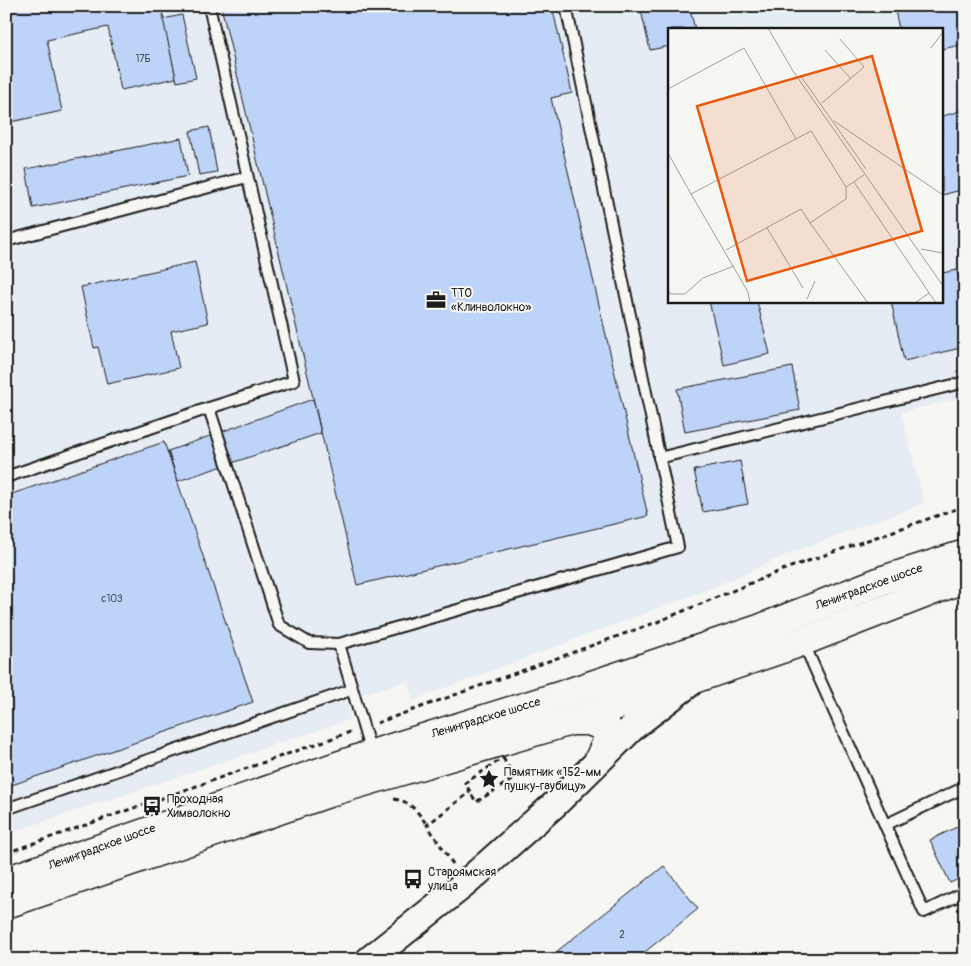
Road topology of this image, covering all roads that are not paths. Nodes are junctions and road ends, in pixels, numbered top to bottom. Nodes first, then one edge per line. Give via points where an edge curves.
1 (209, 6) edge
2 (566, 6) edge
3 (248, 177) junction
4 (6, 241) edge
5 (965, 382) edge
6 (209, 408) junction
7 (659, 458) junction
8 (6, 477) edge
9 (965, 554) edge
10 (965, 578) edge
11 (759, 629) junction
12 (799, 643) junction
13 (339, 644) junction
14 (697, 678) junction
15 (351, 690) junction
16 (571, 721) junction
17 (372, 754) junction
18 (600, 759) junction
19 (965, 787) edge
20 (555, 804) junction
21 (6, 809) edge
22 (886, 825) junction
23 (6, 881) edge
24 (965, 892) edge
25 (6, 904) edge
26 (369, 960) edge

1 - 3 lane
2 - 7 lane
3 - 4 lane
3 - 6 lane via 294,381
5 - 7 lane
6 - 8 lane
6 - 13 lane via 279,626 308,643
7 - 13 lane via 678,547
9 - 11 highway, Ленинградское шоссе via 886,580
10 - 12 highway, Ленинградское шоссе
11 - 14 street
11 - 17 highway, Ленинградское шоссе
12 - 14 highway, Ленинградское шоссе
12 - 20 street via 696,692 636,744
12 - 22 lane
13 - 15 lane
14 - 16 highway, Ленинградское шоссе
14 - 18 street via 634,726
15 - 17 lane
15 - 21 lane
16 - 18 highway via 589,720 607,728 608,739
16 - 25 highway, Ленинградское шоссе via 337,790
17 - 23 highway, Ленинградское шоссе
18 - 20 street
19 - 22 lane
20 - 26 street via 467,882
22 - 24 lane via 924,912

